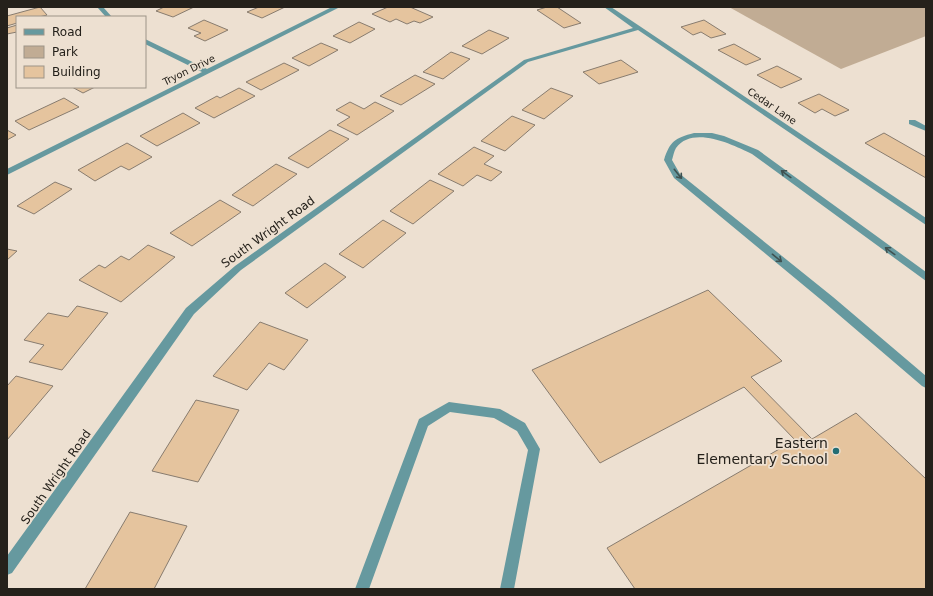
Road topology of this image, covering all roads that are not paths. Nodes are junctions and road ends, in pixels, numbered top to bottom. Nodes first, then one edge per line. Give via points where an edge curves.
1 (100, 7) edge
2 (337, 7) edge
3 (607, 7) edge
4 (108, 16) edge
5 (639, 28) junction
6 (146, 42) edge
7 (207, 72) junction
8 (912, 122) dead end
9 (926, 130) edge
10 (7, 172) edge
11 (926, 222) edge
12 (926, 277) edge
13 (926, 383) edge
14 (7, 568) edge
15 (362, 589) edge
16 (507, 589) edge

1 - 4 street
2 - 7 street, Tryon Drive
3 - 5 street, Cedar Lane
5 - 11 street, Cedar Lane
5 - 14 street, South Wright Road via 526,61 238,268 190,310
6 - 7 street
7 - 10 street, Tryon Drive
8 - 9 street
12 -> 13 street via 755,152 730,139 705,135 686,138 672,147 668,160 677,176
15 - 16 street via 423,423 449,407 496,413 521,427 534,449

